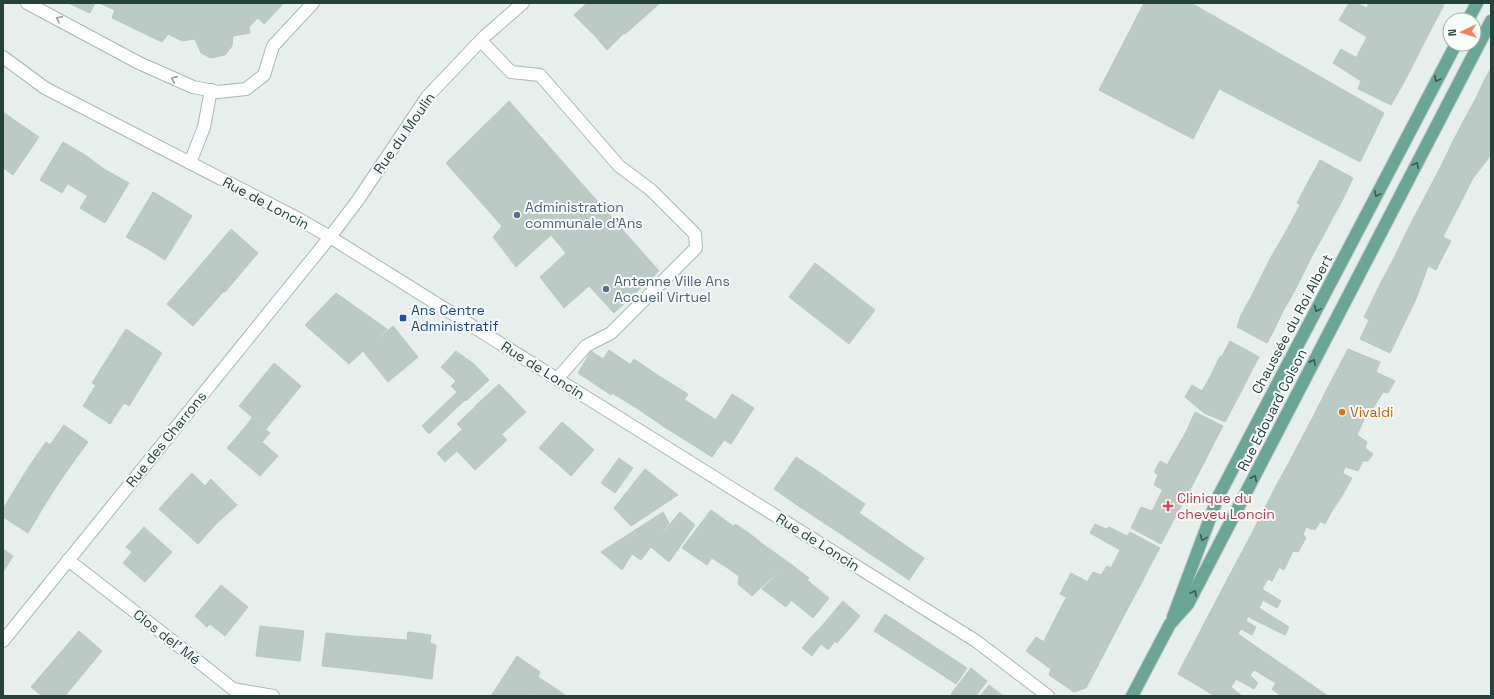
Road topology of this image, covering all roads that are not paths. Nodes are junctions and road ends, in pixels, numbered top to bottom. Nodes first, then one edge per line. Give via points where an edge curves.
1 (27, 3) edge
2 (314, 3) edge
3 (523, 3) edge
4 (1477, 3) edge
5 (1472, 12) edge
6 (1491, 21) edge
7 (481, 41) junction
8 (1452, 52) edge
9 (3, 58) edge
10 (211, 90) junction
11 (190, 163) junction
12 (330, 237) junction
13 (557, 379) junction
14 (68, 560) junction
15 (1170, 624) junction
16 (3, 641) edge
17 (273, 696) edge
18 (1048, 696) edge
19 (1132, 696) edge

10 -> 1 street via 193,87 139,63
2 - 10 street via 274,46 264,75 246,89 218,92
3 - 7 street, Rue du Moulin
4 - 5 main road
15 -> 6 main road, Rue Edouard Colson via 1188,604
7 - 12 street, Rue du Moulin via 427,97
7 - 13 street via 511,72 540,75 619,166 651,190 695,234 696,248 611,333 586,346
8 -> 15 main road, Chaussée du Roi Albert via 1218,497
9 - 11 street, Rue de Loncin via 45,88
10 - 11 street via 204,127
11 - 12 street, Rue de Loncin
12 - 13 street, Rue de Loncin
12 - 14 street, Rue des Charrons
13 - 18 street, Rue de Loncin via 976,641
14 - 16 street, Rue des Charrons
14 - 17 street, Clos del' Mé via 232,689
15 - 19 main road, Rue Edouard Colson

